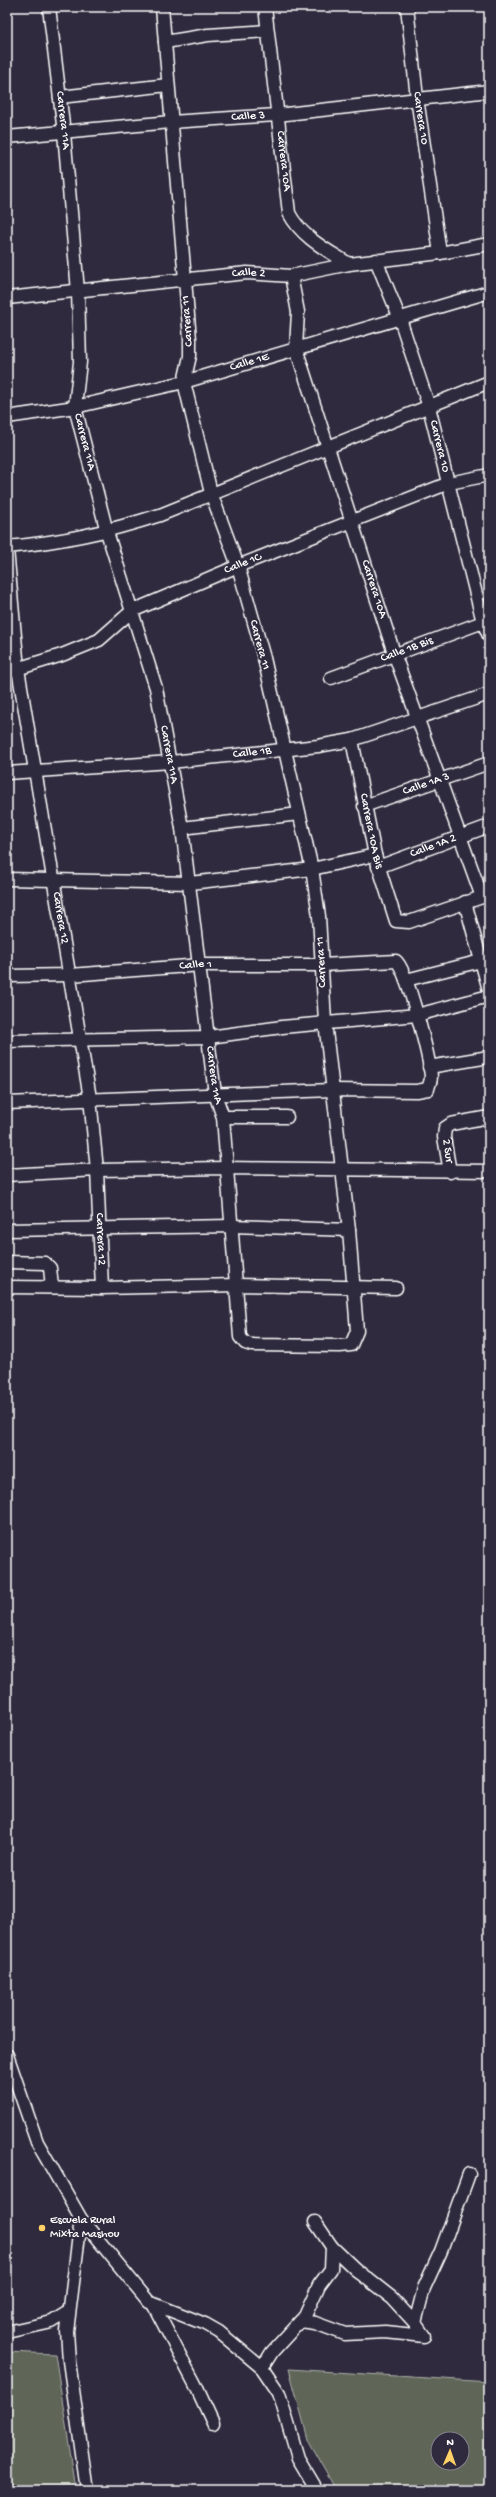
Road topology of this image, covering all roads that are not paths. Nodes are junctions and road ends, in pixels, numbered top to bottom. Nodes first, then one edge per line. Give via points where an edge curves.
1 (49, 7) edge
2 (162, 7) edge
3 (265, 7) edge
4 (407, 7) edge
5 (267, 30) junction
6 (165, 42) junction
7 (168, 85) junction
8 (489, 91) edge
9 (60, 97) junction
10 (417, 98) junction
11 (277, 115) junction
12 (171, 122) junction
13 (64, 133) junction
14 (7, 137) edge
15 (489, 244) edge
16 (440, 253) junction
17 (376, 260) junction
18 (349, 264) junction
19 (291, 276) junction
20 (185, 280) junction
21 (78, 291) junction
22 (489, 292) edge
23 (7, 298) edge
24 (400, 320) junction
25 (296, 348) junction
26 (184, 382) junction
27 (489, 382) edge
28 (75, 406) junction
29 (429, 407) junction
30 (7, 417) edge
31 (326, 446) junction
32 (489, 475) edge
33 (449, 483) junction
34 (211, 493) junction
35 (352, 521) junction
36 (107, 532) junction
37 (7, 548) edge
38 (238, 566) junction
39 (132, 611) junction
40 (483, 622) junction
41 (489, 636) edge
42 (395, 656) junction
43 (13, 670) edge
44 (331, 678) dead end
45 (489, 694) edge
46 (418, 718) junction
47 (352, 740) junction
48 (285, 751) junction
49 (171, 762) junction
50 (489, 763) edge
51 (36, 772) junction
52 (7, 773) edge
53 (440, 782) junction
54 (364, 806) junction
55 (299, 814) junction
56 (489, 826) edge
57 (182, 828) junction
58 (458, 836) junction
59 (376, 861) junction
60 (312, 868) junction
61 (7, 879) edge
62 (54, 882) junction
63 (190, 883) junction
64 (485, 896) edge
65 (465, 902) junction
66 (481, 961) junction
67 (201, 965) junction
68 (322, 965) junction
69 (70, 975) junction
70 (7, 976) edge
71 (406, 980) junction
72 (489, 990) edge
73 (489, 996) edge
74 (417, 1015) junction
75 (324, 1022) junction
76 (209, 1037) junction
77 (81, 1039) junction
78 (7, 1041) edge
79 (489, 1057) edge
80 (429, 1067) junction
81 (332, 1090) junction
82 (215, 1094) junction
83 (90, 1098) junction
84 (7, 1103) edge
85 (223, 1117) junction
86 (287, 1117) dead end
87 (489, 1117) edge
88 (226, 1168) junction
89 (341, 1169) junction
90 (97, 1170) junction
91 (489, 1171) edge
92 (450, 1172) junction
93 (7, 1175) edge
94 (232, 1226) junction
95 (100, 1228) junction
96 (7, 1230) edge
97 (349, 1230) junction
98 (7, 1262) edge
99 (238, 1285) junction
100 (7, 1287) edge
101 (52, 1287) junction
102 (354, 1287) junction
103 (102, 1288) junction
104 (396, 1288) dead end
105 (7, 2055) edge
106 (469, 2174) dead end
107 (81, 2219) junction
108 (315, 2222) dead end
109 (332, 2247) junction
110 (153, 2304) junction
111 (68, 2312) junction
112 (301, 2322) junction
113 (415, 2323) junction
114 (7, 2332) edge
115 (262, 2368) junction
116 (213, 2423) dead end
117 (87, 2490) edge
118 (317, 2490) edge

1 - 9 street, Carrera 11A
2 - 6 street, Carrera 11
3 - 5 street, Carrera 10A
4 - 10 street, Carrera 10
5 - 6 street
5 - 11 street, Carrera 10A
6 - 7 street, Carrera 11
7 - 9 street
7 - 12 street, Carrera 11
8 - 10 street, Calle 3
9 - 13 street, Carrera 11A
10 - 11 street, Calle 3
10 - 16 street, Carrera 10
11 - 12 street, Calle 3
11 - 18 street, Carrera 10A via 289,213 295,224 317,243
12 - 13 street, Calle 3
12 - 20 street, Carrera 11
13 - 14 street, Calle 3
13 - 21 street, Carrera 11A
15 - 16 street, Calle 2
16 - 17 street, Calle 2
17 - 18 street, Calle 2
17 - 24 street, Carrera 10
18 - 19 street, Calle 2
19 - 20 street, Calle 2 via 253,273
19 - 25 street, Carrera 10A via 298,312
20 - 21 street, Calle 2
20 - 26 street, Carrera 11 via 190,356
21 - 23 street, Calle 2
21 - 28 street, Carrera 11A via 80,362
22 - 24 street, Calle 1E
24 - 25 street, Calle 1E
24 - 29 street, Carrera 10
25 - 26 street, Calle 1E
25 - 31 street, Carrera 10A
26 - 28 street, Calle 1E
26 - 34 street, Carrera 11
27 - 29 street
28 - 30 street, Calle 1E
28 - 36 street, Carrera 11A
29 - 31 street
29 - 33 street, Carrera 10
31 - 34 street
31 - 35 street, Carrera 10A
32 - 33 street, Calle 1C
33 - 35 street, Calle 1C
33 - 40 street, Carrera 10
34 - 36 street via 160,515
34 - 38 street, Carrera 11
35 - 38 street, Calle 1C
35 - 42 street, Carrera 10A
36 - 37 street
36 - 39 street, Carrera 11A
37 - 43 street, Carrera 12
38 - 39 street, Calle 1C
38 - 48 street, Carrera 11 via 264,658
39 - 43 street, Calle 1C via 99,640
39 - 49 street, Carrera 11A via 156,688
40 - 41 street, Carrera 10
40 - 42 street, Calle 1B Bis
42 - 44 street, Calle 1B Bis
42 - 46 street, Carrera 10A
43 - 51 street, Carrera 12
45 - 46 street, Calle 1B
46 - 47 street, Calle 1B
46 - 53 street, Carrera 10A
47 - 48 street, Calle 1B
47 - 54 street, Carrera 10A Bis
48 - 49 street, Calle 1B
48 - 55 street, Carrera 11
49 - 51 street, Calle 1B
49 - 57 street, Carrera 11A
50 - 53 street, Calle 1A 3
51 - 52 street, Calle 1B
51 - 62 street, Carrera 12
53 - 54 street, Calle 1A 3
53 - 58 street, Carrera 10A
54 - 59 street, Carrera 10A Bis
55 - 57 street
55 - 60 street, Carrera 11
56 - 58 street, Calle 1A 2
57 - 63 street, Carrera 11A
58 - 59 street, Calle 1A 2
58 - 64 street, Carrera 10A
59 - 60 street, Calle 1A 2
59 - 65 street, Carrera 10A Bis via 396,921 409,922
60 - 63 street, Calle 1A 2
60 - 68 street, Carrera 11 via 319,916
61 - 62 street, Calle 1A 2
62 - 63 street, Calle 1A 2
62 - 69 street, Carrera 12
63 - 67 street, Carrera 11A
64 - 65 street
65 - 66 street
66 - 71 street
66 - 72 street
67 - 68 street, Calle 1
67 - 69 street, Calle 1
67 - 76 street, Carrera 11A
68 - 71 street, Calle 1 via 384,961 399,963
68 - 75 street, Carrera 11
69 - 70 street, Calle 1
69 - 77 street, Carrera 12
71 - 74 street
73 - 74 street
74 - 75 street
74 - 80 street
75 - 76 street
75 - 81 street, Carrera 11
76 - 77 street
76 - 82 street, Carrera 11A
77 - 78 street
77 - 83 street, Carrera 12
79 - 80 street
80 - 81 street via 431,1082 425,1090
81 - 82 street
81 - 89 street, Carrera 11
82 - 83 street
82 - 85 street, Carrera 11A
83 - 84 street
83 - 90 street, Carrera 12
85 - 86 street
85 - 88 street, Carrera 11A
87 - 92 street, 2 Sur via 451,1124 445,1128 444,1137
88 - 89 street
88 - 90 street
88 - 94 street, Carrera 11A
89 - 92 street
89 - 97 street, Carrera 11
90 - 93 street
90 - 95 street, Carrera 12
91 - 92 street
94 - 95 street
94 - 97 street
94 - 99 street, Carrera 11A
95 - 96 street
95 - 103 street, Carrera 12
97 - 102 street, Carrera 11
98 - 101 street via 45,1263 50,1268
99 - 102 street
99 - 102 street, Carrera 11A via 240,1337 244,1343 258,1345 351,1345 357,1332
99 - 103 street
100 - 101 street
101 - 103 street
102 - 104 street
105 - 107 street via 37,2142
106 - 113 street via 441,2251 424,2288
107 - 110 street via 135,2287
107 - 111 street
108 - 109 street
109 - 112 street via 331,2269 319,2285
109 - 113 street via 392,2298
110 - 115 street via 219,2332
110 - 116 street
111 - 114 street via 52,2322
111 - 117 street via 69,2361
112 - 113 street via 315,2323 345,2334 385,2332 425,2336
112 - 115 street via 272,2352
115 - 118 street via 279,2393 298,2458

